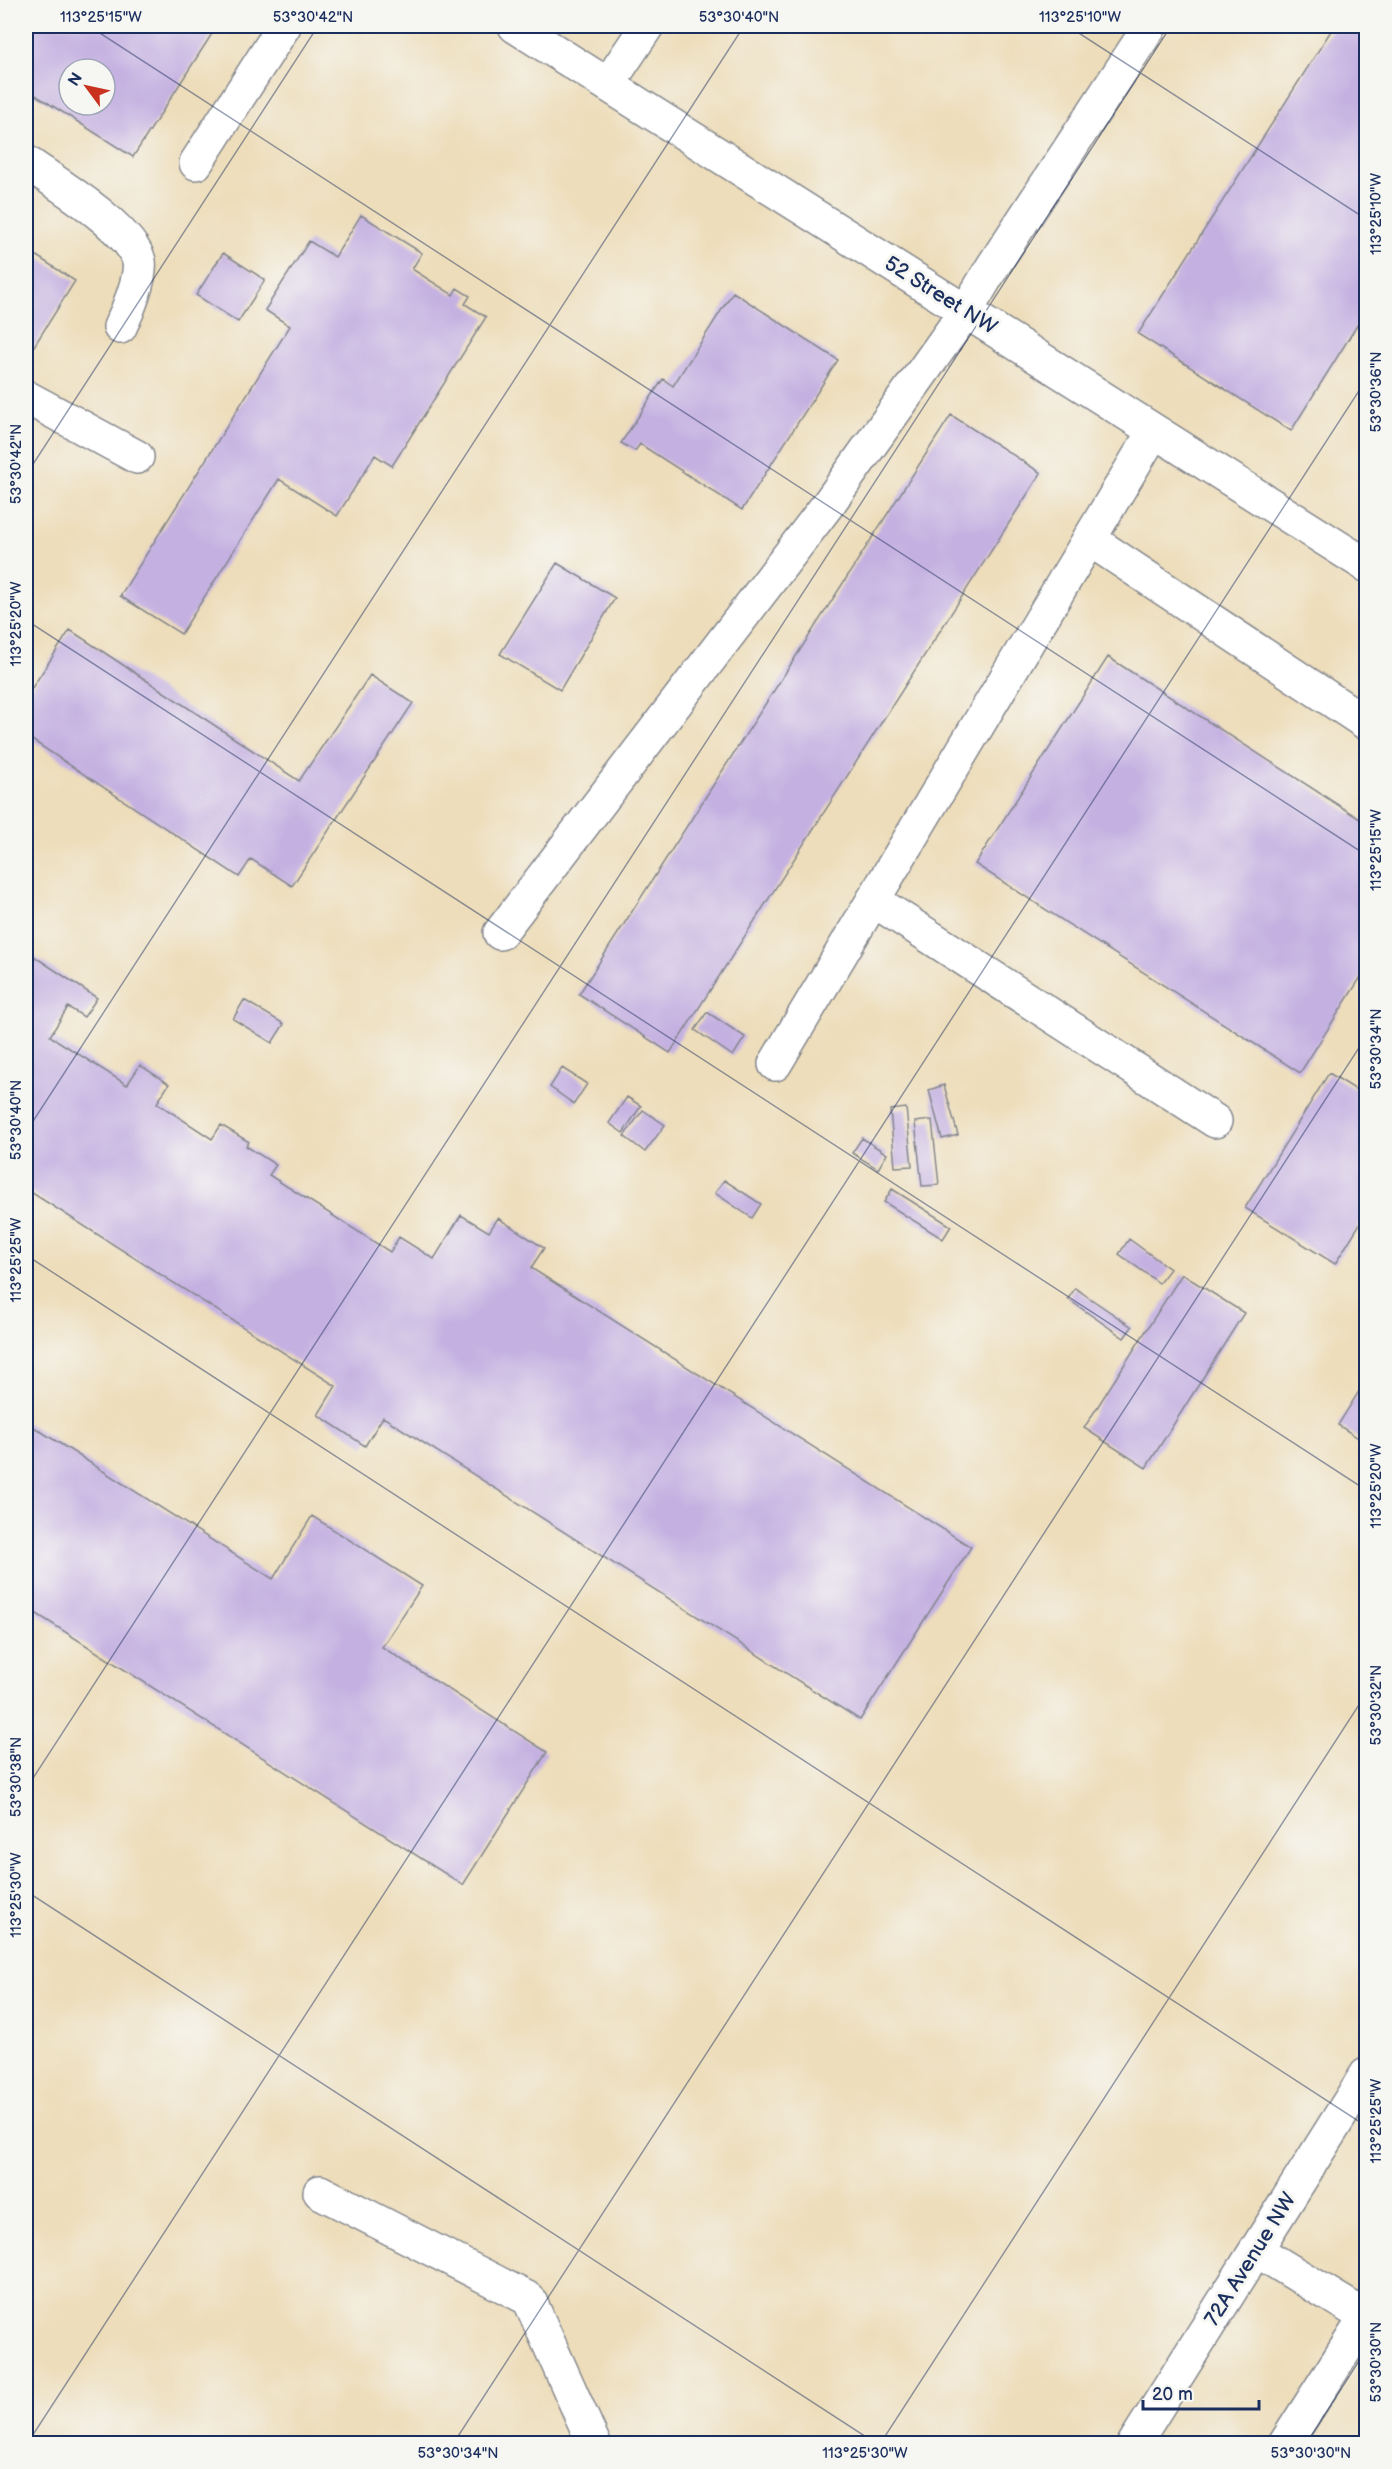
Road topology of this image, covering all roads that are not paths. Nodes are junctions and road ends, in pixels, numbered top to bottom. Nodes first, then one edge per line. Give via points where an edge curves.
1 (284, 26) edge
2 (515, 26) edge
3 (647, 26) edge
4 (1150, 26) edge
5 (608, 84) junction
6 (26, 162) edge
7 (196, 163) dead end
8 (966, 311) junction
9 (120, 327) dead end
10 (26, 397) edge
11 (1154, 430) junction
12 (137, 457) dead end
13 (1089, 540) junction
14 (1362, 552) edge
15 (1365, 720) edge
16 (873, 900) junction
17 (500, 933) dead end
18 (775, 1064) dead end
19 (1215, 1121) dead end
20 (1366, 2075) edge
21 (320, 2192) dead end
22 (1256, 2250) junction
23 (1366, 2317) edge
24 (594, 2444) edge
25 (1134, 2444) edge
26 (1285, 2444) edge

1 - 7 street
2 - 5 street, 52 Street NW
3 - 5 street
4 - 8 street
5 - 8 street, 52 Street NW
6 - 9 street via 100,214 128,242 139,262 132,301
8 - 11 street, 52 Street NW
8 - 17 street via 822,513
10 - 12 street
11 - 13 street
11 - 14 street, 52 Street NW
13 - 15 street
13 - 16 street
16 - 18 street
16 - 19 street
20 - 22 street, 72A Avenue NW
21 - 24 street via 529,2299
22 - 23 street
22 - 25 street, 72A Avenue NW
23 - 26 street

